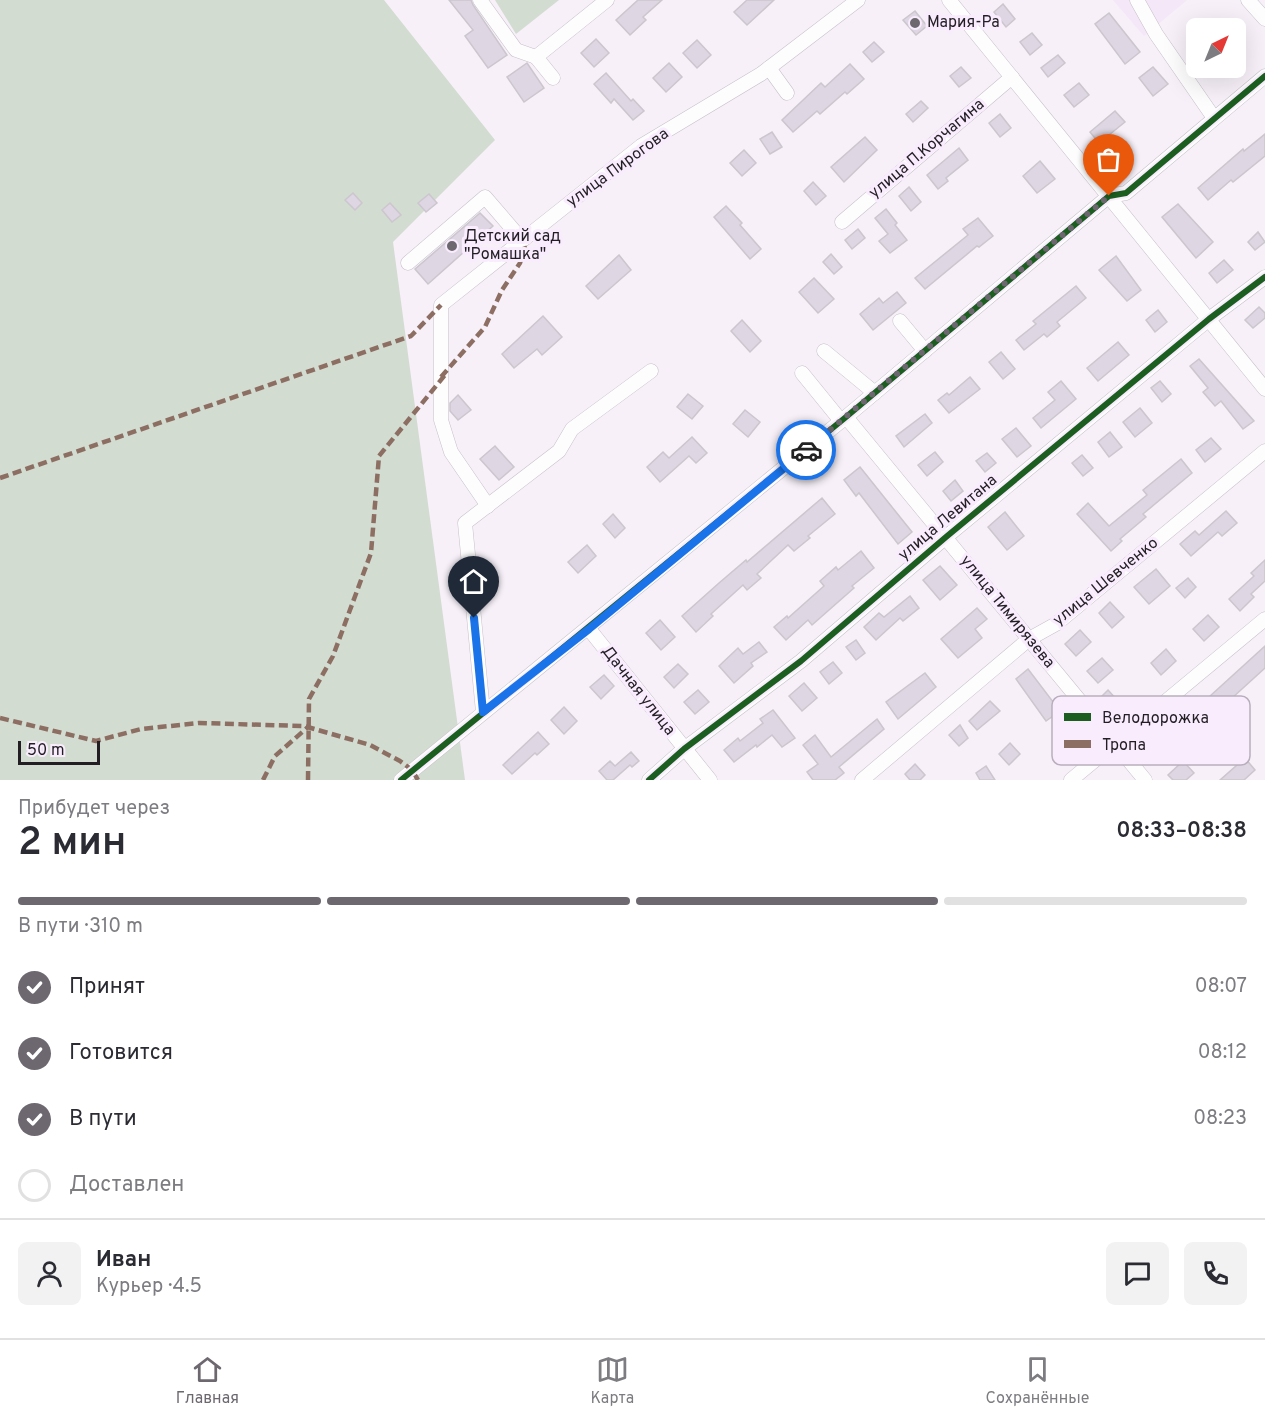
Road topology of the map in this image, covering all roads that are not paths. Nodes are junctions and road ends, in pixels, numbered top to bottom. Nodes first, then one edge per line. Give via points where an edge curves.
1 (480, 0) edge
2 (607, 0) edge
3 (858, 0) edge
4 (949, 0) edge
5 (1137, 0) edge
6 (1248, 0) edge
7 (1265, 19) edge
8 (536, 57) junction
9 (769, 68) junction
10 (1265, 76) edge
11 (1012, 77) junction
12 (553, 78) dead end
13 (787, 93) dead end
14 (1214, 118) junction
15 (1109, 196) junction
16 (842, 222) dead end
17 (522, 240) junction
18 (408, 262) dead end
19 (1265, 277) edge
20 (1209, 319) junction
21 (900, 321) dead end
22 (824, 351) dead end
23 (925, 351) junction
24 (651, 371) dead end
25 (802, 373) dead end
26 (1265, 389) edge
27 (875, 393) junction
28 (844, 419) junction
29 (1265, 451) edge
30 (488, 506) junction
31 (946, 537) junction
32 (1265, 619) edge
33 (589, 629) junction
34 (1029, 639) junction
35 (1076, 696) edge
36 (1172, 696) edge
37 (483, 712) junction
38 (684, 749) junction
39 (1089, 765) edge
40 (1133, 765) edge
41 (401, 780) edge
42 (649, 780) edge
43 (710, 780) edge
44 (862, 780) edge
45 (1071, 780) edge
46 (1145, 780) edge

1 - 8 street via 516,50
2 - 8 street
3 - 9 street, улица Пирогова
4 - 11 street
5 - 14 street
6 - 7 street
8 - 12 street
9 - 13 street
9 - 17 street, улица Пирогова via 641,147
10 - 14 street
11 - 15 street
11 - 16 street, улица П.Корчагина
14 - 15 street via 1126,193
15 - 20 street
15 - 23 street
17 - 18 street via 485,197
17 - 30 street, улица Пирогова via 441,305 441,420 451,452
19 - 20 street, улица Левитана
20 - 26 street
20 - 31 street, улица Левитана
21 - 23 street
22 - 27 street
23 - 27 street
24 - 30 street via 572,429 559,451
25 - 28 street, улица Тимирязева
27 - 28 street
28 - 31 street, улица Тимирязева
28 - 33 street
29 - 34 street, улица Шевченко via 1056,624
30 - 37 street via 465,523
31 - 34 street, улица Тимирязева
31 - 38 street, улица Левитана via 801,661
32 - 36 street
33 - 37 street
33 - 38 street, Дачная улица
34 - 35 street, улица Тимирязева
34 - 44 street, улица Шевченко
37 - 41 street
38 - 42 street, улица Левитана
38 - 43 street, Дачная улица
39 - 45 street
40 - 46 street, улица Тимирязева

